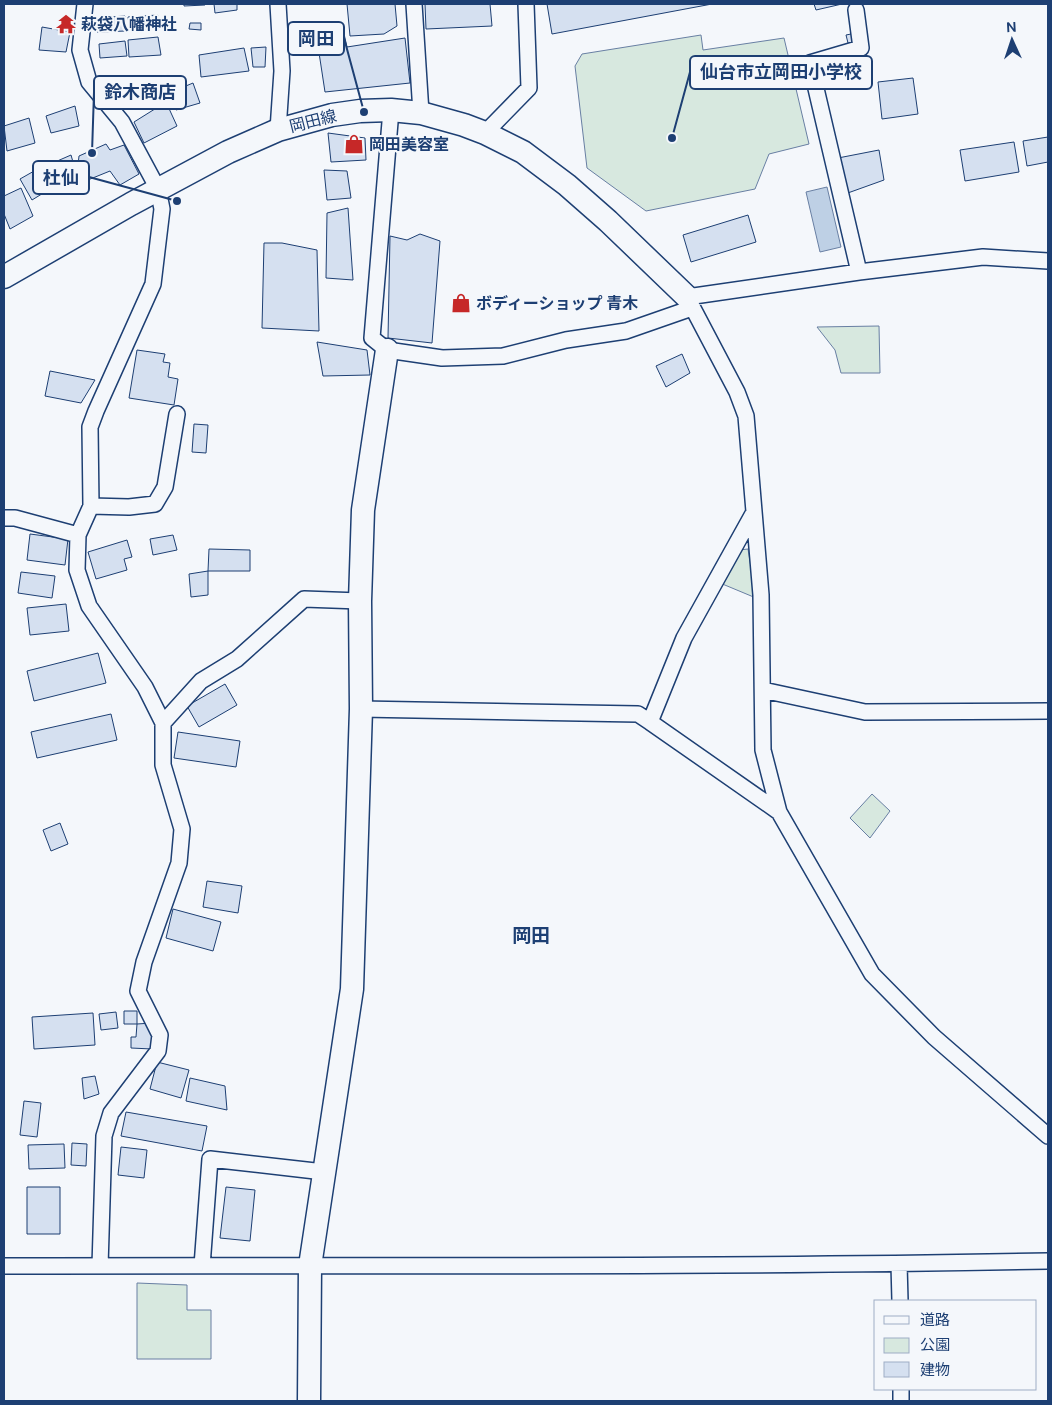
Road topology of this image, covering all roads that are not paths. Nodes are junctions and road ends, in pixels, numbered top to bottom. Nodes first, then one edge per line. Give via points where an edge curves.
1 (85, 4) edge
2 (278, 4) edge
3 (414, 4) edge
4 (526, 4) edge
5 (856, 10) dead end
6 (391, 110) junction
7 (421, 113) junction
8 (278, 130) junction
9 (485, 133) junction
10 (158, 189) junction
11 (1048, 261) edge
12 (859, 272) junction
13 (4, 277) edge
14 (690, 302) junction
15 (387, 350) junction
16 (177, 414) dead end
17 (91, 506) junction
18 (754, 512) junction
19 (4, 518) edge
20 (78, 536) junction
21 (360, 602) junction
22 (763, 690) junction
23 (361, 709) junction
24 (1048, 711) edge
25 (650, 722) junction
26 (164, 723) junction
27 (779, 812) junction
28 (1048, 1136) edge
29 (324, 1172) junction
30 (1048, 1261) edge
31 (899, 1264) junction
32 (4, 1266) edge
33 (100, 1266) junction
34 (202, 1266) junction
35 (310, 1266) junction
36 (900, 1300) edge
37 (309, 1401) edge

1 - 10 street via 80,50 89,82 122,122
2 - 8 street via 282,72
3 - 7 street
4 - 9 street via 529,88
5 - 12 street via 861,48 810,63
6 - 7 street, 岡田線
6 - 8 street, 岡田線 via 332,115
6 - 15 street via 372,338
7 - 9 street, 岡田線
8 - 10 street, 岡田線
9 - 14 street, 岡田線 via 523,152 567,185
10 - 13 street, 岡田線
10 - 17 street via 162,209 154,284 90,427
11 - 12 street via 983,257
12 - 14 street
14 - 15 street via 626,331 566,340 503,356 442,358
14 - 18 street via 737,392 746,416
15 - 21 street via 364,510
16 - 17 street via 165,487 155,504
17 - 20 street
18 - 22 street via 761,596
18 - 25 street via 684,638
19 - 20 street via 15,518
20 - 26 street via 77,570 89,606 144,687
21 - 23 street
21 - 26 street via 304,600 237,659 201,681
22 - 24 street via 865,712
22 - 27 street via 763,750
23 - 25 street via 638,714
23 - 29 street via 352,989
25 - 27 street
26 - 33 street via 163,765 182,829 180,862 144,962 138,991 160,1035 158,1051 111,1113 104,1136
27 - 28 street via 872,974 934,1037
29 - 34 street via 210,1159
29 - 35 street
30 - 31 street
31 - 35 street
31 - 36 street
32 - 33 street
33 - 34 street
34 - 35 street
35 - 37 street

